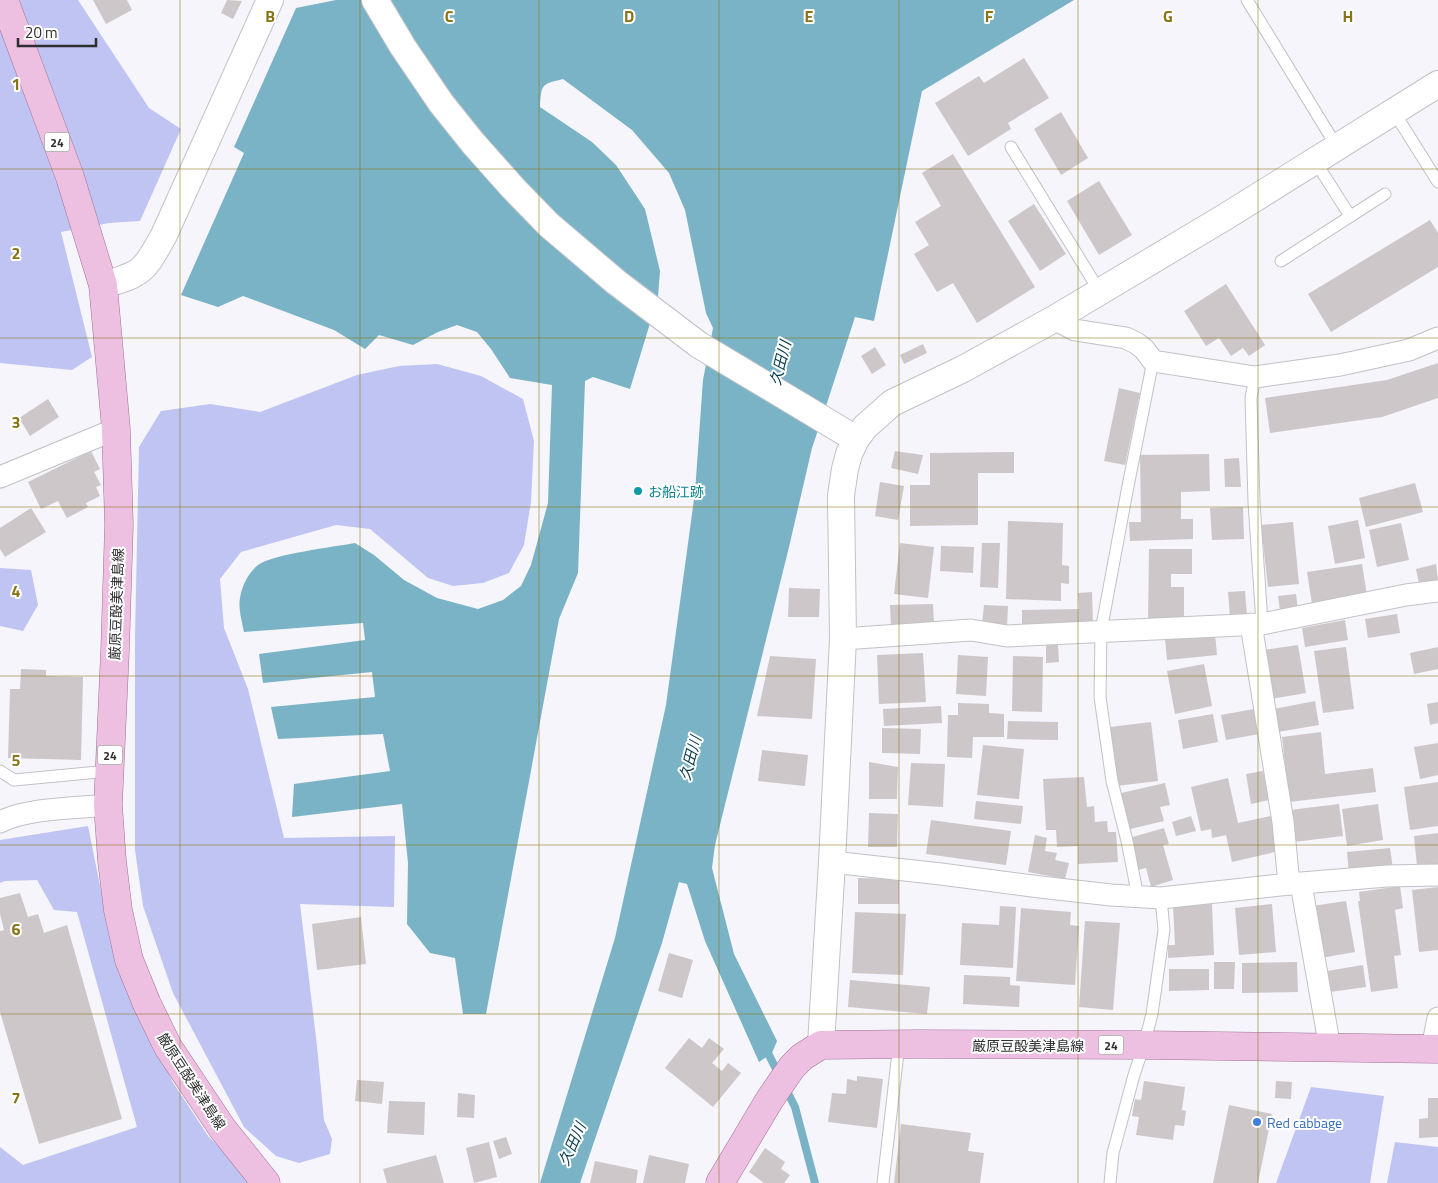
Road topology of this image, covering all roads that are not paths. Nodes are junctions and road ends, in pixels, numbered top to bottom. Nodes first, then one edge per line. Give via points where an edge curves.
1 (4, 0) edge
2 (270, 0) edge
3 (375, 0) edge
4 (1247, 0) edge
5 (1438, 84) edge
6 (1394, 112) junction
7 (1010, 147) dead end
8 (1337, 147) junction
9 (1315, 162) junction
10 (1438, 182) edge
11 (1385, 194) dead end
12 (1350, 216) junction
13 (1281, 261) dead end
14 (103, 285) junction
15 (1100, 292) junction
16 (1054, 319) junction
17 (1438, 338) edge
18 (1153, 361) junction
19 (1255, 377) junction
20 (116, 429) junction
21 (856, 439) junction
22 (0, 477) edge
23 (1438, 591) edge
24 (1256, 624) junction
25 (1101, 631) junction
26 (843, 639) junction
27 (0, 771) edge
28 (109, 771) junction
29 (108, 805) junction
30 (0, 822) edge
31 (832, 862) junction
32 (1438, 875) edge
33 (1295, 884) junction
34 (1138, 897) junction
35 (1161, 898) junction
36 (1438, 1018) edge
37 (898, 1044) junction
38 (820, 1045) junction
39 (1144, 1045) junction
40 (1330, 1048) junction
41 (1435, 1049) edge
42 (266, 1183) edge
43 (720, 1183) edge
44 (883, 1183) edge
45 (1110, 1183) edge

1 - 14 main road, 厳原豆酘美津島線 / 24 via 70,177
2 - 14 street via 149,262 128,279
3 - 21 street via 441,103 473,143 549,225 616,282 699,345
4 - 8 lane
5 - 6 street
6 - 8 street
6 - 10 lane
7 - 15 lane
8 - 9 street
9 - 12 lane
9 - 15 street
11 - 12 lane
12 - 13 lane
14 - 20 main road, 厳原豆酘美津島線 / 24
15 - 16 street
16 - 18 street via 1075,330 1136,342
16 - 21 street via 892,403
17 - 19 street via 1409,350 1340,365
18 - 19 street
18 - 25 lane
19 - 24 lane via 1251,398
20 - 22 street
20 - 28 main road, 厳原豆酘美津島線 / 24 via 119,525
21 - 26 street via 844,469 841,495
23 - 24 street
24 - 25 street
24 - 33 street via 1283,822
25 - 26 street via 1007,636 971,630
25 - 34 lane via 1100,697 1112,781
26 - 31 street
27 - 28 lane via 14,780
28 - 29 main road, 厳原豆酘美津島線 / 24
29 - 30 street via 32,812
29 - 42 main road, 厳原豆酘美津島線 / 24 via 118,910 129,960 146,1004 168,1047 216,1120
31 - 34 street
31 - 38 street
32 - 33 street
33 - 35 street
33 - 40 street
34 - 35 street
35 - 39 lane via 1164,930 1152,1014
36 - 41 street
37 - 38 main road, 厳原豆酘美津島線 / 24
37 - 39 main road, 厳原豆酘美津島線 / 24
37 - 44 lane
38 - 43 main road via 792,1067
39 - 40 main road, 厳原豆酘美津島線 / 24
39 - 45 lane via 1113,1153
40 - 41 main road, 厳原豆酘美津島線 / 24

